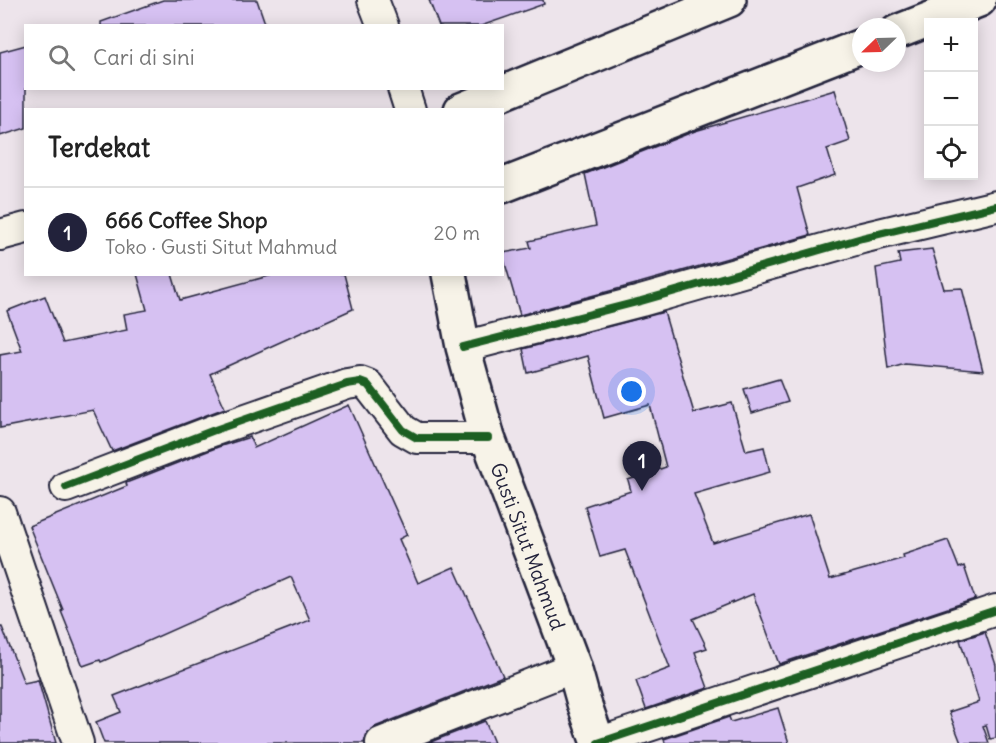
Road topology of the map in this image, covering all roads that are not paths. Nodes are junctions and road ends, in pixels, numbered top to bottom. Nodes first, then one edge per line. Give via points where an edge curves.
1 (373, 0) edge
2 (729, 0) edge
3 (979, 0) edge
4 (382, 24) edge
5 (906, 28) edge
6 (852, 50) edge
7 (404, 90) edge
8 (409, 108) edge
9 (467, 108) edge
10 (504, 185) edge
11 (996, 206) edge
12 (24, 229) edge
13 (0, 235) edge
14 (449, 276) edge
15 (463, 347) junction
16 (488, 438) junction
17 (66, 487) dead end
18 (0, 512) edge
19 (996, 610) edge
20 (574, 667) junction
21 (78, 743) edge
22 (381, 743) edge
23 (598, 743) edge

1 - 4 street
2 - 9 highway
3 - 5 highway
6 - 10 highway
7 - 8 street
11 - 15 street via 862,238
12 - 13 street
14 - 15 highway, Gusti Situt Mahmud
15 - 16 highway, Gusti Situt Mahmud
16 - 17 street via 417,438 403,430 368,385 360,382 212,431
16 - 20 highway, Gusti Situt Mahmud
18 - 21 street
19 - 23 street
20 - 22 street
20 - 23 highway, Gusti Situt Mahmud

